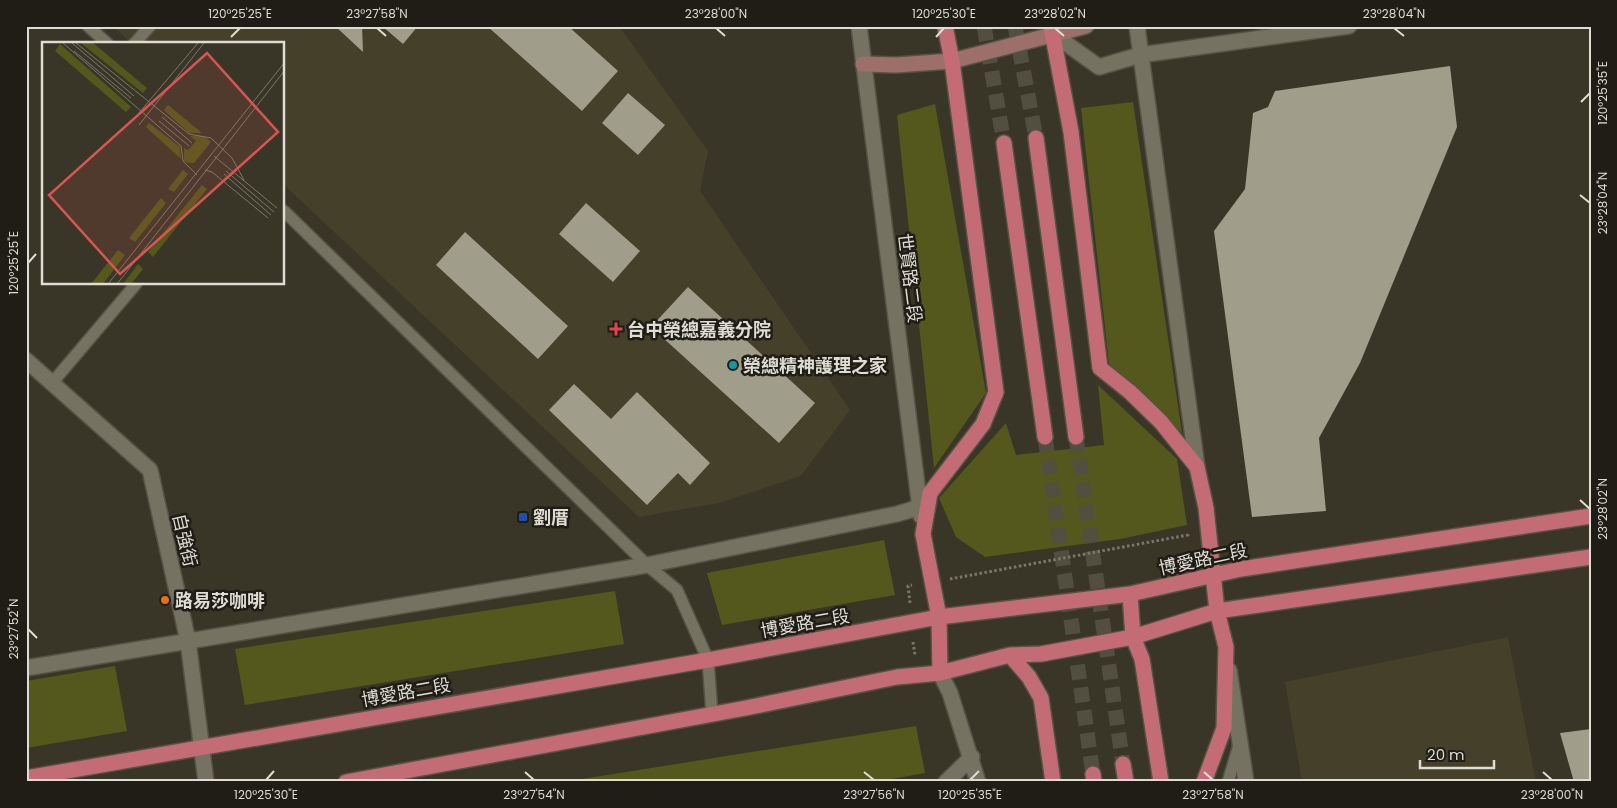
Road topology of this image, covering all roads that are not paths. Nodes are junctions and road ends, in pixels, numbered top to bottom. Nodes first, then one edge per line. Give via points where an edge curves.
1 (88, 26) edge
2 (150, 26) edge
3 (859, 26) edge
4 (945, 26) edge
5 (1086, 26) edge
6 (1137, 26) edge
7 (1349, 26) edge
8 (1052, 30) edge
9 (106, 42) edge
10 (136, 42) edge
11 (1140, 55) junction
12 (952, 61) junction
13 (864, 64) junction
14 (1036, 138) tunnel mouth
15 (1004, 143) tunnel mouth
16 (285, 212) edge
17 (135, 285) edge
18 (26, 360) edge
19 (52, 383) junction
20 (1045, 437) tunnel mouth
21 (1076, 437) tunnel mouth
22 (1198, 467) junction
23 (920, 507) junction
24 (1591, 516) edge
25 (923, 534) junction
26 (1591, 557) edge
27 (647, 566) junction
28 (1213, 574) junction
29 (1130, 594) junction
30 (1217, 611) junction
31 (939, 617) junction
32 (1133, 637) junction
33 (188, 641) junction
34 (1226, 647) junction
35 (1010, 655) junction
36 (708, 660) junction
37 (26, 668) edge
38 (940, 673) junction
39 (712, 714) junction
40 (1240, 741) junction
41 (200, 747) junction
42 (972, 757) junction
43 (1124, 764) tunnel mouth
44 (26, 778) edge
45 (978, 779) edge
46 (206, 782) edge
47 (346, 782) edge
48 (946, 782) edge
49 (1053, 782) edge
50 (1126, 782) edge
51 (1161, 782) edge
52 (1204, 782) edge
53 (1228, 782) edge
54 (1246, 782) edge

1 - 9 lane
2 - 10 lane
3 - 13 street, 世賢路二段
4 - 12 main road
5 - 8 street
6 - 11 street
7 - 11 street
8 - 11 street via 1099,67
8 - 12 street
8 - 22 main road via 1072,132 1100,368 1161,422
11 - 22 street
12 - 13 street
12 - 25 main road via 996,392 983,424 930,493
13 - 23 street, 世賢路二段
14 - 21 main road
15 - 20 main road
16 - 27 lane
17 - 19 lane
18 - 19 street, 自強街
19 - 33 street, 自強街 via 150,470
22 - 28 main road
23 - 25 street, 世賢路二段
23 - 27 street
24 - 28 main road, 博愛路二段
25 - 31 main road
26 - 30 main road
27 - 33 street
27 - 36 lane via 677,590
28 - 29 main road, 博愛路二段
28 - 30 main road
29 - 31 main road, 博愛路二段
29 - 32 main road
30 - 32 main road
30 - 34 main road
31 - 36 main road, 博愛路二段
31 - 38 main road
32 - 35 main road via 1042,654
32 - 51 main road via 1142,659
33 - 37 street
33 - 41 street, 自強街
34 - 40 street
34 - 52 main road via 1224,728
35 - 38 main road
35 - 49 main road via 1029,677 1041,698
36 - 39 lane
36 - 41 main road, 博愛路二段
38 - 39 main road via 897,677
38 - 42 street
39 - 47 main road
40 - 53 lane
40 - 54 street
41 - 44 main road, 博愛路二段
41 - 46 street, 自強街
42 - 45 street
42 - 48 street
43 - 50 main road

